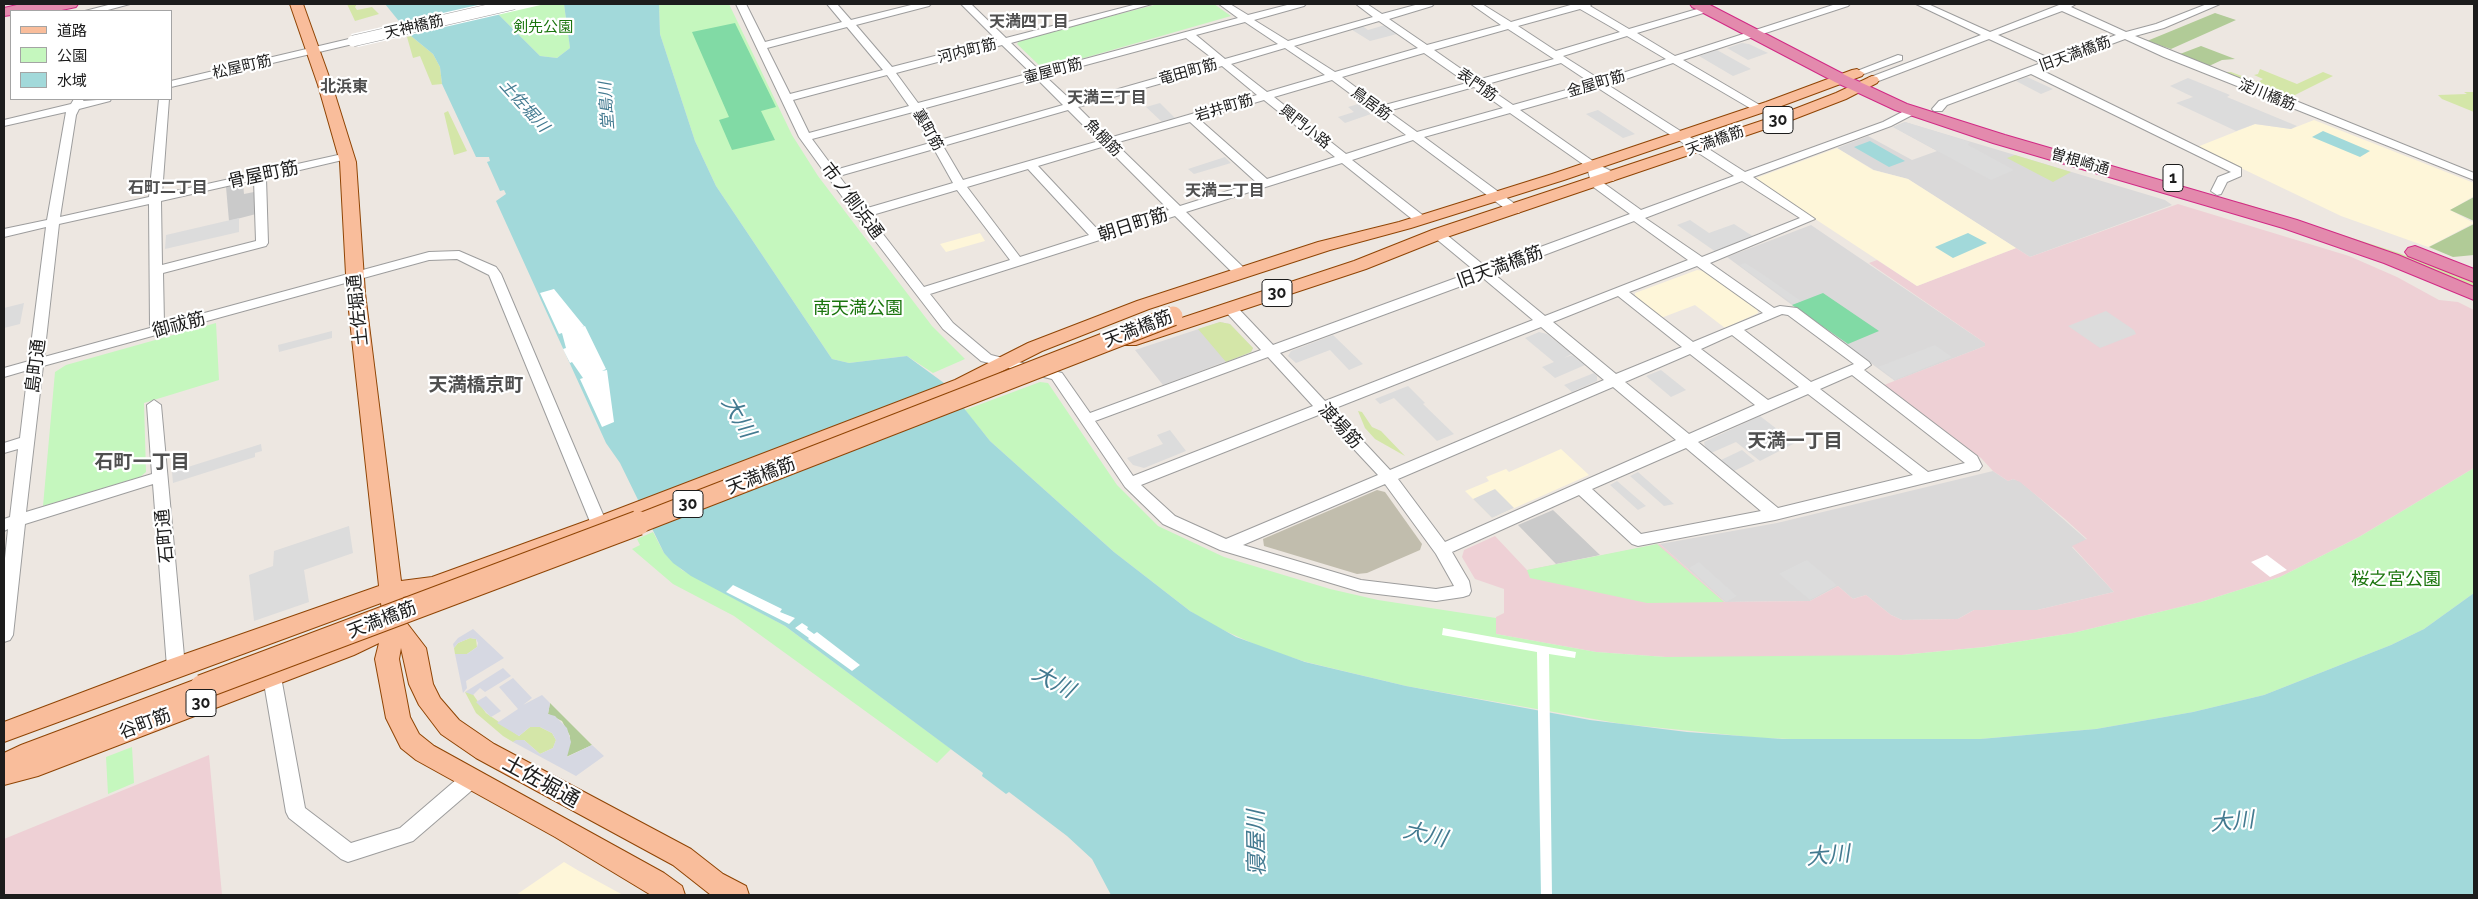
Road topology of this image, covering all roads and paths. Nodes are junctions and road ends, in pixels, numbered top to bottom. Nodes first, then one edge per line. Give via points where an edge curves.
1 (40, 4) edge
2 (70, 4) edge
3 (125, 4) edge
4 (296, 4) edge
5 (514, 4) edge
6 (741, 4) edge
7 (832, 4) edge
8 (926, 4) edge
9 (966, 4) edge
10 (1147, 4) edge
11 (1224, 4) edge
12 (1301, 4) edge
13 (1361, 4) edge
14 (1429, 4) edge
15 (1476, 4) edge
16 (1582, 4) edge
17 (1724, 4) edge
18 (1840, 4) edge
19 (1921, 4) edge
20 (2042, 4) edge
21 (2067, 5) edge
22 (2208, 5) edge
23 (1702, 6) edge
24 (96, 9) edge
25 (13, 10) edge
26 (42, 10) edge
27 (1382, 17) junction
28 (1246, 18) junction
29 (848, 23) junction
30 (1510, 26) junction
31 (1769, 28) junction
32 (1975, 29) junction
33 (1628, 33) junction
34 (1188, 34) junction
35 (1752, 34) junction
36 (1988, 35) junction
37 (2128, 36) junction
38 (1003, 42) junction
39 (1287, 45) junction
40 (762, 46) junction
41 (1426, 49) junction
42 (313, 50) junction
43 (1559, 57) junction
44 (1673, 59) junction
45 (1223, 62) junction
46 (2050, 63) junction
47 (889, 70) junction
48 (2032, 70) junction
49 (1043, 74) junction
50 (1334, 76) junction
51 (1841, 80) junction
52 (1862, 80) junction
53 (1595, 81) junction
54 (1475, 83) junction
55 (172, 84) edge
56 (1265, 96) junction
57 (787, 98) junction
58 (96, 100) edge
59 (164, 100) edge
60 (77, 102) edge
61 (1070, 106) junction
62 (916, 108) junction
63 (1938, 108) junction
64 (1511, 109) junction
65 (1759, 109) junction
66 (1379, 110) junction
67 (1912, 111) junction
68 (1191, 118) junction
69 (4, 123) edge
70 (1678, 135) junction
71 (1415, 136) junction
72 (806, 137) junction
73 (1107, 142) junction
74 (936, 144) junction
75 (1696, 148) junction
76 (347, 156) junction
77 (1345, 158) junction
78 (1031, 165) junction
79 (1592, 166) junction
80 (832, 174) junction
81 (260, 176) junction
82 (1613, 177) junction
83 (1743, 177) junction
84 (2474, 178) edge
85 (1264, 183) junction
86 (1596, 183) junction
87 (960, 185) junction
88 (2217, 191) junction
89 (1497, 196) junction
90 (156, 198) junction
91 (1515, 210) junction
92 (1176, 211) junction
93 (861, 214) junction
94 (1639, 215) junction
95 (54, 220) junction
96 (1413, 223) junction
97 (4, 233) edge
98 (1438, 234) junction
99 (1097, 236) junction
100 (1017, 261) junction
101 (1700, 262) junction
102 (156, 271) junction
103 (1240, 272) junction
104 (1484, 273) junction
105 (355, 276) junction
106 (2474, 276) edge
107 (921, 292) junction
108 (1619, 292) junction
109 (2474, 294) edge
110 (1230, 308) junction
111 (1169, 312) junction
112 (1772, 313) junction
113 (1542, 321) junction
114 (1733, 329) junction
115 (157, 330) junction
116 (1692, 348) junction
117 (1271, 351) junction
118 (37, 363) junction
119 (1004, 364) junction
120 (1859, 367) junction
121 (4, 372) edge
122 (1038, 372) junction
123 (1614, 381) junction
124 (1810, 389) junction
125 (968, 390) junction
126 (154, 405) dead end
127 (1766, 406) junction
128 (1323, 407) junction
129 (1087, 420) junction
130 (26, 441) junction
131 (1686, 441) junction
132 (4, 448) edge
133 (159, 477) junction
134 (1388, 477) junction
135 (1925, 477) junction
136 (1130, 483) junction
137 (1581, 488) junction
138 (1775, 514) junction
139 (627, 522) junction
140 (11, 523) edge
141 (599, 524) junction
142 (1226, 546) junction
143 (1442, 550) junction
144 (392, 590) junction
145 (396, 624) junction
146 (4, 635) edge
147 (176, 667) junction
148 (272, 677) junction
149 (201, 681) junction
150 (4, 732) edge
151 (4, 745) edge
152 (4, 764) edge
153 (4, 774) edge
154 (472, 779) junction
155 (672, 895) edge
156 (736, 895) edge

1 - 25 highway
2 - 26 highway
3 - 24 street
4 - 42 main road, 土佐堀通
5 - 42 street, 天神橋筋, bridge
6 - 40 street, 市ノ側浜通
7 - 29 street, 裏町筋
8 - 29 street
9 - 38 street, 魚棚筋
10 - 38 street, 河内町筋 via 1101,12
11 - 28 street, 鳥居筋
12 - 28 street, 壷屋町筋
13 - 27 street, 表門筋
14 - 27 street, 竜田町筋
15 - 30 street
16 - 30 street, 岩井町筋
16 - 33 street
17 - 31 highway, 曽根崎通 / 1
18 - 31 street, 金屋町筋
19 - 32 street
20 - 32 street, 天満橋筋
21 - 36 street, 天満橋筋
21 - 37 street, 淀川橋筋
22 - 37 street, 旧天満橋筋
23 - 33 street
23 - 35 highway, 曽根崎通 / 1
27 - 39 street, 竜田町筋
27 - 41 street, 表門筋
28 - 34 street, 壷屋町筋
28 - 39 street, 鳥居筋
29 - 40 street
29 - 47 street, 裏町筋
30 - 41 street, 岩井町筋
30 - 43 street
31 - 35 street, 金屋町筋
31 - 52 highway, 曽根崎通 / 1
32 - 36 street
32 - 52 street, 天満橋筋
33 - 43 street
33 - 44 street
34 - 45 street, 興門小路
34 - 49 street, 壷屋町筋
35 - 44 street, 金屋町筋
35 - 51 highway, 曽根崎通 / 1
36 - 46 street
36 - 52 street, 天満橋筋
37 - 46 street, 旧天満橋筋
37 - 84 street, 淀川橋筋
38 - 47 street, 河内町筋
38 - 49 street, 魚棚筋
39 - 45 street, 竜田町筋
39 - 50 street, 鳥居筋
40 - 57 street, 市ノ側浜通
41 - 50 street, 岩井町筋
41 - 54 street, 表門筋
42 - 55 street, 松屋町筋
42 - 76 main road, 土佐堀通
43 - 53 street
43 - 54 street
44 - 53 street, 金屋町筋
44 - 65 street
45 - 56 street, 興門小路
45 - 61 street, 竜田町筋
46 - 48 street, 旧天満橋筋
47 - 57 street, 河内町筋
47 - 62 street, 裏町筋
48 - 63 street, 旧天満橋筋
48 - 88 street via 2237,170 2236,174 2222,180
49 - 61 street, 魚棚筋
49 - 62 street, 壷屋町筋
50 - 56 street, 岩井町筋
50 - 66 street, 鳥居筋
51 - 52 highway, 曽根崎通 / 1
51 - 65 main road, 天満橋筋 / 30
52 - 63 highway, 曽根崎通 / 1
52 - 67 highway, 曽根崎通 / 1
52 - 75 main road, 天満橋筋 / 30 via 1784,118
53 - 64 street, 金屋町筋
53 - 70 street
54 - 64 street, 表門筋
54 - 66 street
56 - 68 street, 岩井町筋
56 - 77 street, 興門小路
57 - 72 street, 市ノ側浜通
58 - 60 street
59 - 90 street
60 - 69 street
60 - 95 street, 島町通 via 70,115
61 - 73 street, 魚棚筋
61 - 74 street, 竜田町筋
62 - 72 street, 壷屋町筋
62 - 74 street, 裏町筋
63 - 88 highway, 曽根崎通 / 1
64 - 71 street, 金屋町筋
64 - 79 street, 表門筋
65 - 70 main road, 天満橋筋 / 30
66 - 71 street, 鳥居筋
67 - 83 street, 旧天満橋筋 via 1887,124
67 - 109 highway, 曽根崎通 / 1 via 2316,233 2399,262
68 - 73 street, 岩井町筋
68 - 85 street
70 - 75 street
70 - 79 main road, 天満橋筋 / 30
71 - 77 street, 金屋町筋
71 - 89 street, 鳥居筋
72 - 80 street, 市ノ側浜通
73 - 78 street, 岩井町筋
73 - 92 street, 魚棚筋
74 - 80 street, 竜田町筋
74 - 87 street, 裏町筋
75 - 82 main road, 天満橋筋 / 30
75 - 83 street
76 - 81 street, 骨屋町筋
76 - 105 main road, 土佐堀通
77 - 85 street, 朝日町筋
77 - 96 street, 興門小路
78 - 87 street, 岩井町筋
78 - 99 street
79 - 82 street, 表門筋
79 - 86 street
79 - 89 main road, 天満橋筋 / 30
80 - 93 street, 市ノ側浜通
81 - 90 street, 骨屋町筋
81 - 102 street via 262,244
82 - 86 main road, 天満橋筋 / 30
83 - 94 street, 旧天満橋筋
83 - 101 street via 1809,220
85 - 92 street, 朝日町筋
86 - 91 main road, 天満橋筋 / 30
86 - 94 street
87 - 93 street, 岩井町筋
87 - 100 street, 裏町筋
88 - 106 highway, 曽根崎通 / 1 via 2383,241
89 - 91 street, 鳥居筋
89 - 96 main road, 天満橋筋 / 30
90 - 95 street, 骨屋町筋
90 - 102 street
91 - 98 main road, 天満橋筋 / 30
92 - 99 street, 朝日町筋
92 - 103 street, 魚棚筋
93 - 107 street, 市ノ側浜通
94 - 101 street via 1639,219
94 - 104 street, 旧天満橋筋
95 - 97 street, 骨屋町筋
95 - 118 street, 島町通
96 - 103 main road, 天満橋筋 / 30
96 - 111 main road, 天満橋筋 / 30
98 - 104 street
98 - 110 main road, 天満橋筋 / 30 via 1360,265
98 - 111 main road, 天満橋筋 / 30
99 - 100 street, 朝日町筋
100 - 107 street, 朝日町筋
101 - 108 street
101 - 112 street
102 - 115 street
103 - 119 main road, 天満橋筋 / 30 via 1083,327
104 - 113 street
104 - 117 street, 旧天満橋筋
105 - 115 street, 御祓筋
105 - 141 street, 御祓筋 via 441,254 459,255 494,272
105 - 144 main road, 土佐堀通
107 - 119 street, 市ノ側浜通 via 958,336 986,358
108 - 113 street
108 - 116 street
110 - 117 street, 渡場筋
110 - 122 main road, 天満橋筋 / 30
111 - 149 main road, 天満橋筋 / 30, bridge via 621,530
112 - 114 street
112 - 120 street via 1784,309 1792,311
113 - 123 street
113 - 128 street
114 - 116 street
114 - 124 street
115 - 118 street, 御祓筋
116 - 123 street
116 - 127 street
117 - 128 street, 渡場筋
117 - 129 street, 旧天満橋筋
118 - 121 street, 御祓筋
118 - 130 street, 島町通
119 - 122 street, 市ノ側浜通
119 - 125 main road, 天満橋筋 / 30
120 - 124 street
120 - 135 street via 1972,460 1974,466
122 - 125 main road, 天満橋筋 / 30
122 - 129 street, 市ノ側浜通 via 1057,376
123 - 131 street
123 - 134 street
124 - 127 street
124 - 135 street
125 - 139 main road, 天満橋筋 / 30, bridge
126 - 133 street, 石町通
127 - 131 street
128 - 134 street, 渡場筋
128 - 136 street
129 - 136 street, 市ノ側浜通
130 - 132 street
130 - 140 street, 島町通
131 - 137 street
131 - 138 street
133 - 140 street
133 - 147 street, 石町通
134 - 142 street
134 - 143 street, 渡場筋
135 - 138 street
136 - 142 street, 市ノ側浜通 via 1169,520
137 - 138 street via 1638,540
137 - 143 street
139 - 141 main road, 天満橋筋 / 30
139 - 145 main road, 天満橋筋 / 30
140 - 146 street, 島町通
141 - 144 main road, 天満橋筋 / 30 via 434,585
142 - 143 street, 渡場筋 via 1360,586 1436,595 1463,591 1461,581
144 - 145 main road, 土佐堀通
144 - 147 main road, 30
145 - 148 main road, 谷町筋 / 30 via 346,649
145 - 154 main road, 土佐堀通 via 387,659 398,718 405,733 425,753
145 - 156 main road, 土佐堀通 via 414,648 422,684 431,705 450,727 485,751 682,857 714,883
147 - 150 main road, 30
148 - 153 main road, 谷町筋 / 30 via 29,768
148 - 154 street via 296,812 348,853 406,835
149 - 151 main road, 天満橋筋 / 30
149 - 152 main road, 天満橋筋 / 30
154 - 155 main road, 土佐堀通 via 564,829

